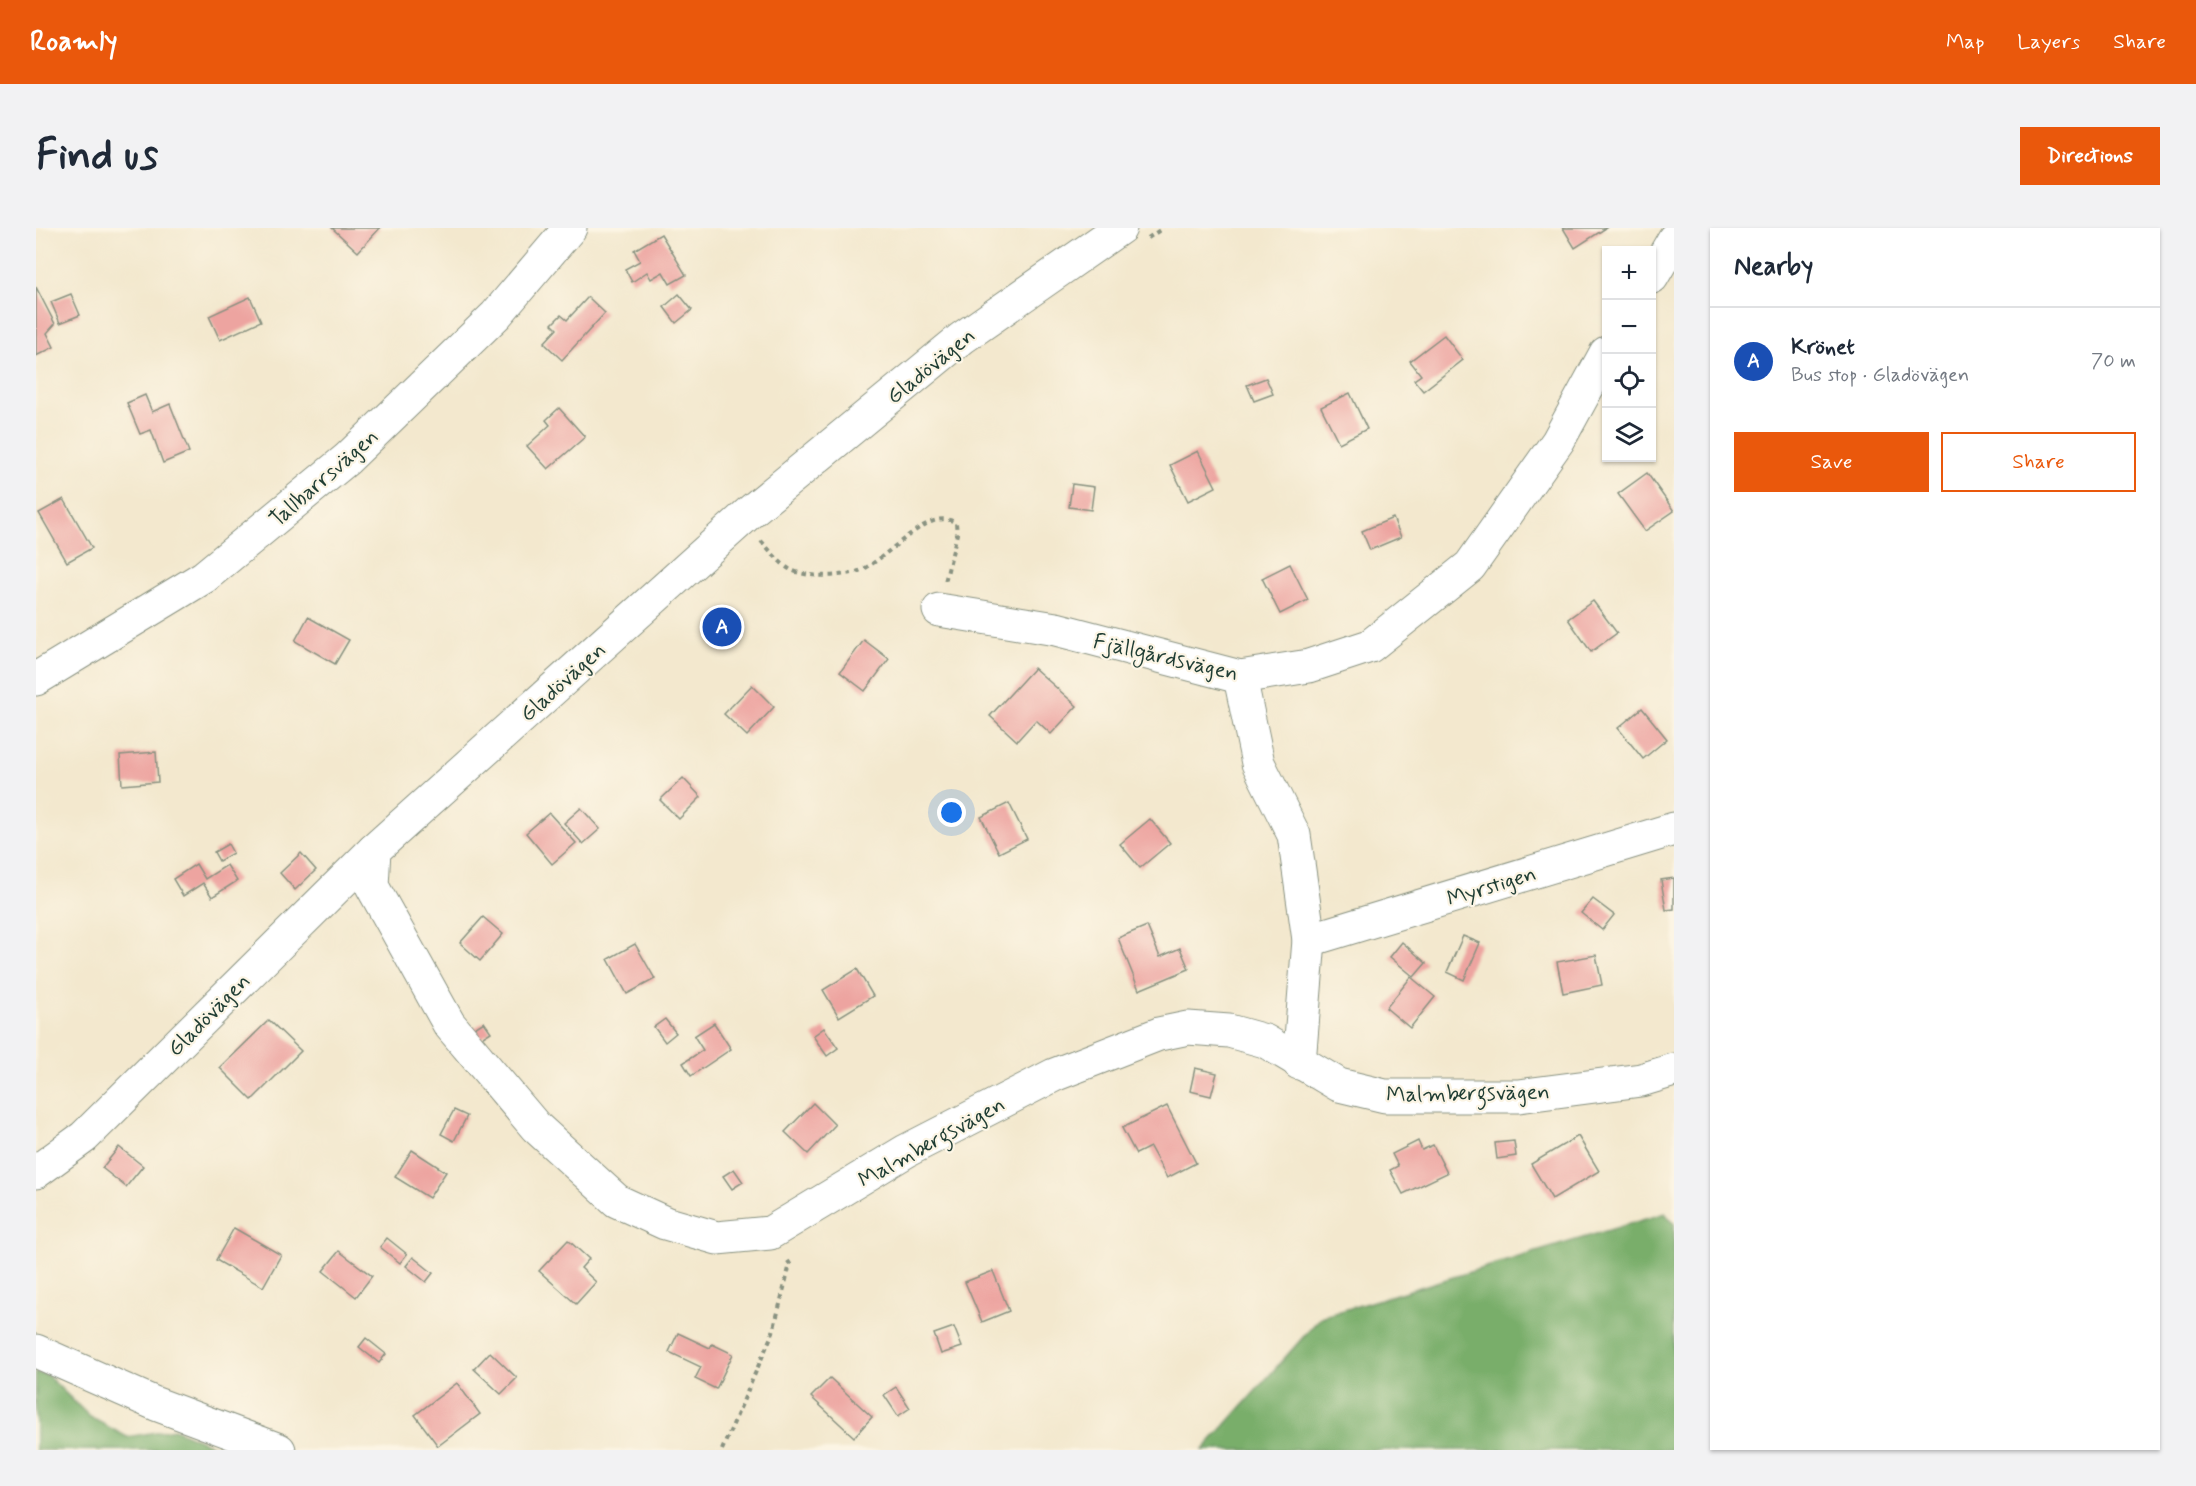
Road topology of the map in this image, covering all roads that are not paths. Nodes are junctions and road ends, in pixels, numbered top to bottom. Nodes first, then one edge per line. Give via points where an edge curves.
1 (570, 228) edge
2 (1120, 228) edge
3 (1674, 239) edge
4 (1656, 270) edge
5 (1605, 354) edge
6 (939, 610) road end
7 (1240, 677) junction
8 (36, 679) edge
9 (1674, 829) edge
10 (374, 850) junction
11 (1309, 940) junction
12 (1299, 1064) junction
13 (1674, 1070) edge
14 (36, 1172) edge
15 (36, 1351) edge
16 (279, 1450) edge

1 - 8 street, Tallbarrsvägen via 496,315 347,459 204,577
2 - 10 street, Gladövägen via 963,338 750,512
3 - 4 street
5 - 7 street, Fjällgårdsvägen via 1558,441 1470,566 1370,646 1309,666
6 - 7 street, Fjällgårdsvägen via 1056,629
7 - 11 street via 1258,763 1294,835
9 - 11 street, Myrstigen
10 - 12 street, Malmbergsvägen via 372,886 449,1024 536,1127 617,1200 665,1223 717,1238 770,1233 906,1151 1054,1075 1159,1034 1188,1028 1229,1031 1265,1041
10 - 14 street, Gladövägen via 84,1137
11 - 12 street
12 - 13 street, Malmbergsvägen via 1339,1085 1385,1096 1519,1095 1641,1080
15 - 16 street via 156,1404

